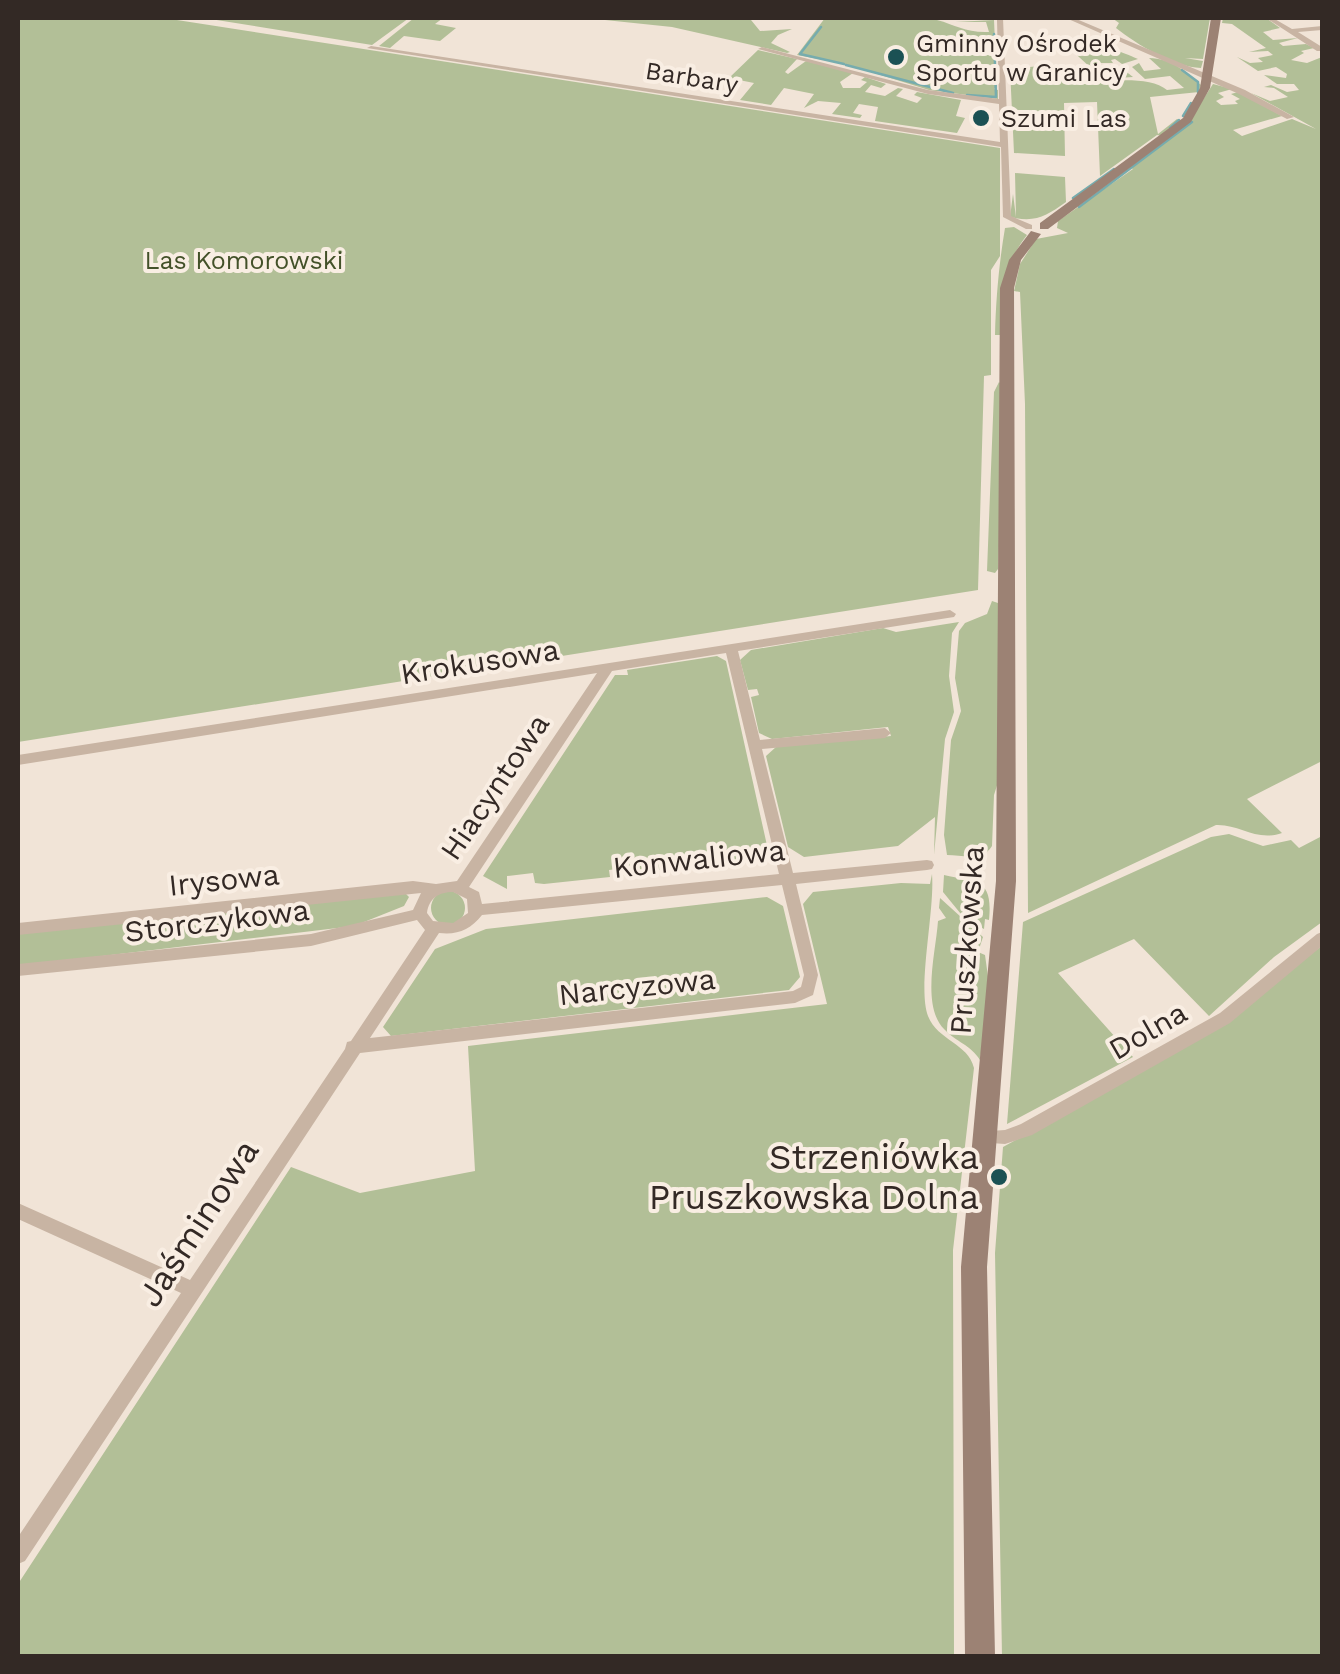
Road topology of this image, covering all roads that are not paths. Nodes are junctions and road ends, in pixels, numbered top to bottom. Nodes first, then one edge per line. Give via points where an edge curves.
1 (928, 18) edge
2 (1000, 18) edge
3 (1070, 18) edge
4 (1216, 18) edge
5 (1269, 18) edge
6 (1322, 28) edge
7 (1290, 31) junction
8 (371, 48) dead end
9 (762, 49) dead end
10 (1320, 49) edge
11 (1205, 78) junction
12 (1004, 102) junction
13 (1290, 117) dead end
14 (1006, 145) junction
15 (1036, 229) junction
16 (950, 614) dead end
17 (730, 647) junction
18 (608, 667) junction
19 (885, 733) dead end
20 (754, 744) junction
21 (18, 760) edge
22 (928, 864) dead end
23 (788, 876) junction
24 (461, 887) junction
25 (435, 890) junction
26 (477, 910) junction
27 (420, 914) junction
28 (18, 929) edge
29 (434, 929) junction
30 (1322, 938) edge
31 (18, 970) edge
32 (352, 1047) junction
33 (984, 1138) junction
34 (18, 1211) edge
35 (192, 1290) junction
36 (21, 1542) edge
37 (980, 1656) edge

1 - 2 street
2 - 12 street
3 - 11 street
4 - 11 street, Pruszkowska
5 - 7 street
6 - 7 street
7 - 10 street
8 - 14 street, Barbary
9 - 12 street via 928,92
11 - 13 street
11 - 15 street, Pruszkowska via 1203,95 1185,121
12 - 14 street
14 - 15 street via 1007,218
15 - 33 street, Pruszkowska via 1015,260 1008,288 1006,881
16 - 17 street, Krokusowa
17 - 18 street, Krokusowa
17 - 20 street, Narcyzowa
18 - 21 street, Krokusowa
18 - 24 street, Hiacyntowa
19 - 20 street
20 - 23 street, Narcyzowa
22 - 23 street, Konwaliowa
23 - 26 street, Konwaliowa
23 - 32 street, Narcyzowa via 812,980 802,995
24 - 25 street
24 - 26 street via 474,896
25 - 27 street
25 - 28 street, Irysowa
26 - 29 street via 460,928
27 - 29 street
27 - 31 street, Storczykowa via 311,940
29 - 32 street, Jaśminowa
30 - 33 street, Dolna via 1225,1018 1148,1064 1026,1130
32 - 35 street, Jaśminowa
33 - 37 street, Pruszkowska via 974,1267
34 - 35 street
35 - 36 street, Jaśminowa

